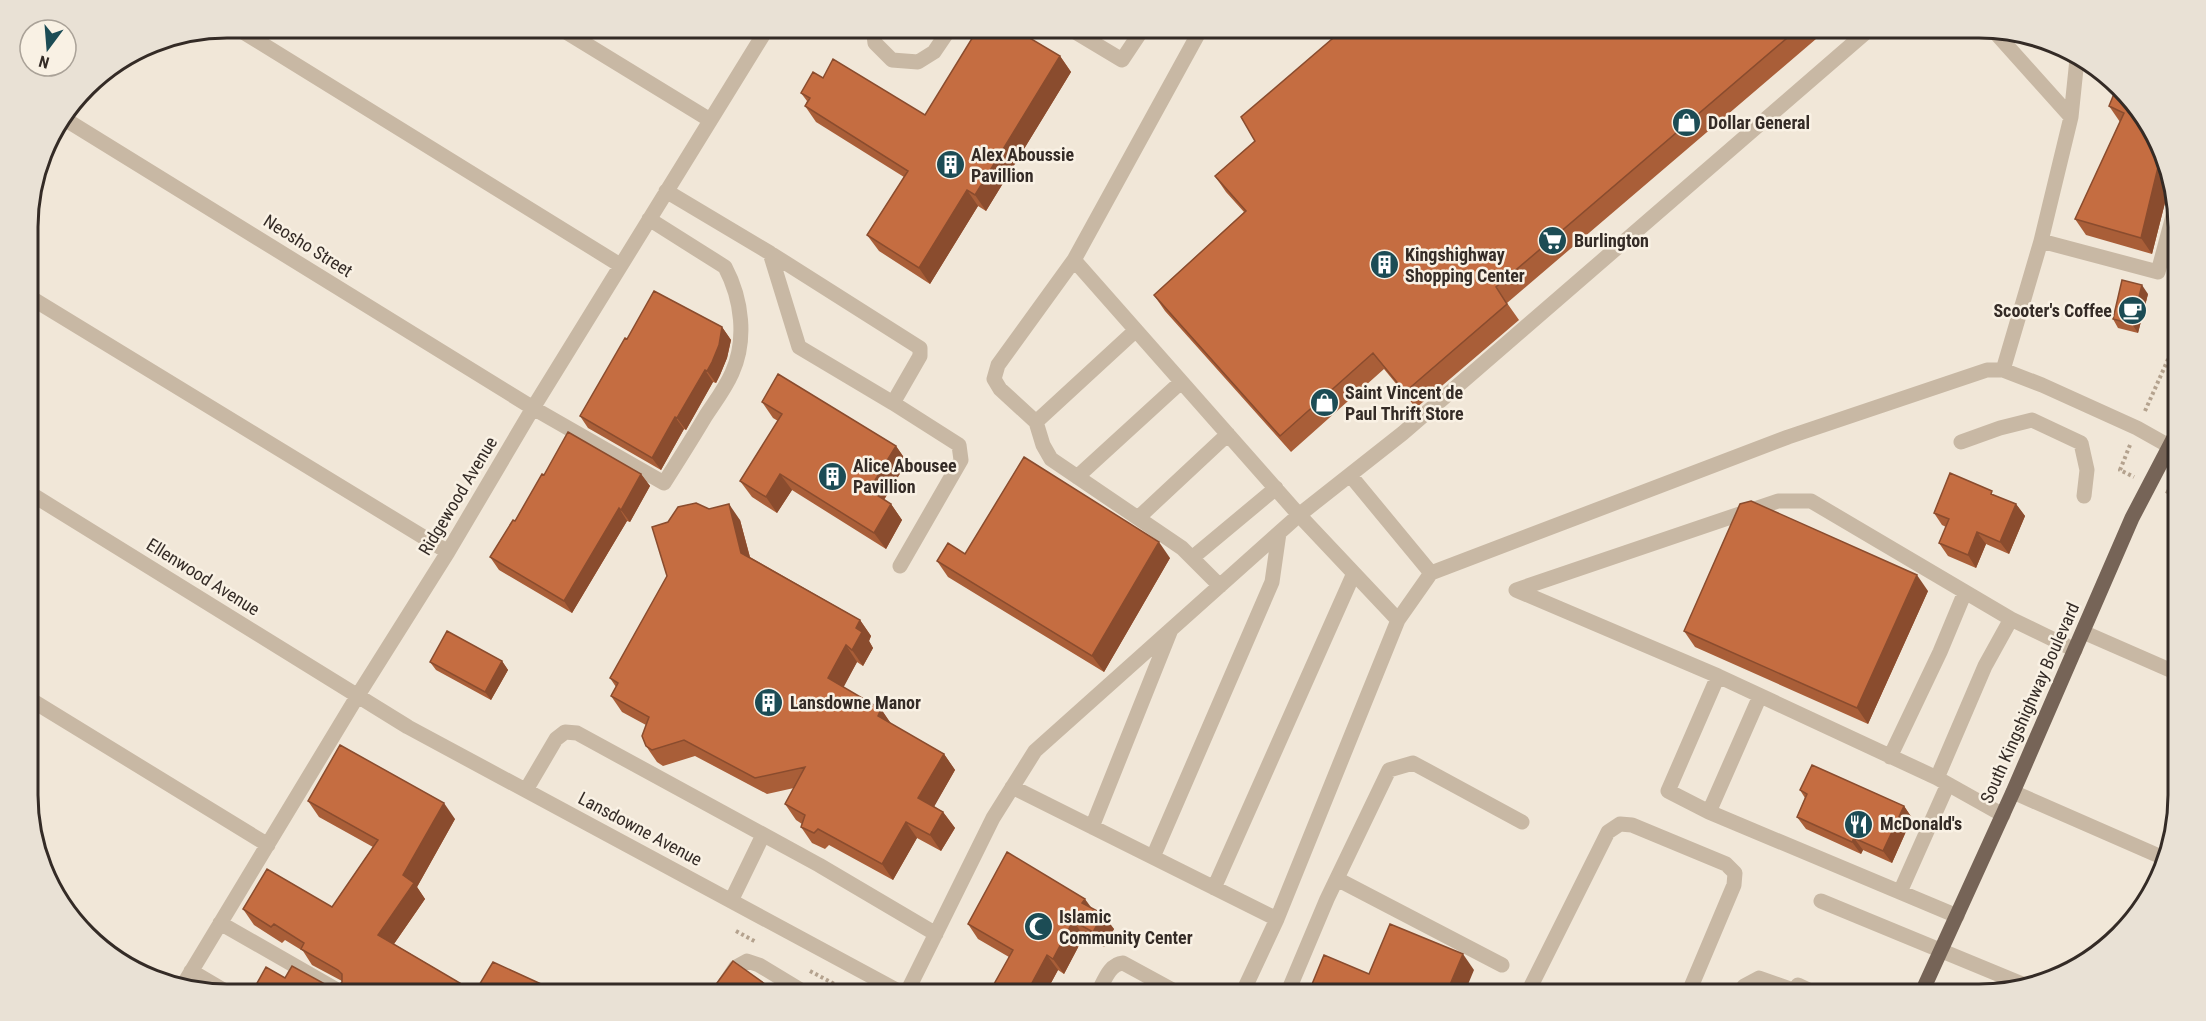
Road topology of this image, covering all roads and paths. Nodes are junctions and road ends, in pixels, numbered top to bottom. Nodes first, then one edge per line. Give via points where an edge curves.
1 (253, 38) edge
2 (576, 38) edge
3 (761, 38) edge
4 (874, 38) edge
5 (944, 38) edge
6 (1085, 38) edge
7 (1137, 38) edge
8 (1196, 38) edge
9 (1859, 38) edge
10 (2001, 39) edge
11 (2076, 65) edge
12 (2071, 117) junction
13 (710, 120) junction
14 (70, 122) edge
15 (666, 191) junction
16 (649, 219) junction
17 (2168, 235) edge
18 (2041, 241) junction
19 (770, 253) junction
20 (1074, 260) junction
21 (620, 265) junction
22 (38, 302) edge
23 (1136, 330) junction
24 (2168, 360) edge
25 (2003, 370) junction
26 (1181, 382) junction
27 (2154, 391) dead end
28 (893, 403) junction
29 (533, 408) junction
30 (1036, 422) junction
31 (1228, 434) junction
32 (1961, 442) dead end
33 (2168, 448) edge
34 (2168, 459) edge
35 (1350, 475) junction
36 (1077, 477) junction
37 (1276, 488) junction
38 (2085, 496) dead end
39 (38, 498) edge
40 (1299, 515) junction
41 (1138, 518) junction
42 (1279, 533) junction
43 (448, 552) junction
44 (1192, 558) junction
45 (900, 566) dead end
46 (1354, 573) junction
47 (1431, 573) junction
48 (1220, 586) junction
49 (1965, 592) junction
50 (1398, 620) junction
51 (2011, 620) junction
52 (1172, 629) junction
53 (2083, 632) junction
54 (2075, 650) junction
55 (2168, 669) edge
56 (1718, 676) junction
57 (358, 695) junction
58 (1760, 696) junction
59 (38, 704) edge
60 (1890, 757) junction
61 (1943, 781) junction
62 (1012, 787) junction
63 (526, 790) junction
64 (2013, 792) junction
65 (1709, 812) junction
66 (2003, 815) junction
67 (1522, 822) dead end
68 (1092, 827) junction
69 (763, 835) junction
70 (268, 845) junction
71 (2158, 855) edge
72 (1153, 857) junction
73 (1337, 879) junction
74 (1214, 888) junction
75 (1900, 892) junction
76 (731, 901) junction
77 (1821, 901) dead end
78 (1957, 916) junction
79 (1277, 919) junction
80 (220, 923) junction
81 (936, 934) junction
82 (1941, 950) junction
83 (1502, 965) dead end
84 (191, 971) junction
85 (186, 979) edge
86 (2013, 980) edge
87 (211, 983) edge
88 (1161, 983) edge
89 (1247, 983) edge
90 (1292, 983) edge
91 (1532, 983) edge
92 (1693, 983) edge
93 (1749, 983) edge
94 (1772, 983) edge
95 (1926, 983) edge
96 (326, 984) edge
97 (725, 984) edge
98 (790, 984) edge
99 (886, 984) edge
100 (910, 984) edge
101 (1103, 984) edge

1 - 21 street
2 - 13 street
3 - 13 street, Ridgewood Avenue
4 - 5 street via 892,60 918,62 934,52
6 - 7 street via 1122,60
8 - 20 street
9 - 35 street
10 - 12 street
11 - 12 street
12 - 18 street
13 - 15 street, Ridgewood Avenue
14 - 29 street, Neosho Street
15 - 16 street, Ridgewood Avenue
15 - 19 street
16 - 21 street, Ridgewood Avenue
16 - 29 street, Neosho Street via 725,267 730,276 741,333 731,376 664,483
17 - 18 street via 2158,272
18 - 25 street
19 - 28 street via 799,347
19 - 28 street via 920,348 920,356
20 - 23 street
20 - 30 street via 998,365 994,379
21 - 29 street, Ridgewood Avenue
22 - 43 street
23 - 26 street
23 - 30 street
24 - 27 path
25 - 33 street via 2137,428
25 - 47 street via 1968,375 1788,437
26 - 31 street
26 - 36 street
28 - 45 street via 959,444 961,460
29 - 43 street, Ridgewood Avenue
30 - 36 street via 1042,445 1051,459
31 - 37 street
31 - 41 street
32 - 38 street via 2032,420 2081,443 2087,470
34 - 53 main road, South Kingshighway Boulevard via 2132,518
35 - 40 street
35 - 47 street
36 - 41 street
37 - 40 street
37 - 44 street
39 - 57 street, Ellenwood Avenue
40 - 42 street
40 - 46 street
41 - 44 street
42 - 48 street
42 - 72 street via 1272,582
43 - 57 street, Ridgewood Avenue
44 - 48 street
46 - 50 street
46 - 74 street
47 - 50 street
48 - 52 street
49 - 51 street
49 - 56 street via 1811,501 1778,501 1516,590
49 - 60 street
50 - 79 street
51 - 54 street
51 - 61 street via 1985,666
52 - 62 street via 1035,751
52 - 68 street
53 - 54 main road, South Kingshighway Boulevard
53 - 55 street
54 - 64 main road, South Kingshighway Boulevard
56 - 58 street
56 - 65 street via 1668,791
57 - 63 street, Lansdowne Avenue via 408,727
57 - 70 street, Ridgewood Avenue
58 - 60 street
58 - 65 street
59 - 70 street
60 - 61 street
61 - 66 street
61 - 75 street
62 - 68 street
62 - 81 street
63 - 69 street via 556,739 565,732 577,733
63 - 76 street, Lansdowne Avenue
64 - 66 main road, South Kingshighway Boulevard
64 - 71 street
65 - 75 street
66 - 78 main road, South Kingshighway Boulevard
67 - 73 street via 1413,763 1389,770
68 - 72 street
69 - 76 street
69 - 81 street
70 - 80 street, Ridgewood Avenue
72 - 74 street
73 - 83 street
73 - 90 street
74 - 79 street
75 - 78 street
76 - 99 street, Lansdowne Avenue
77 - 82 street
78 - 82 main road, South Kingshighway Boulevard
79 - 89 street
80 - 84 street, Ridgewood Avenue
80 - 96 street
81 - 100 street
82 - 86 street
82 - 95 main road, South Kingshighway Boulevard
84 - 85 street, Ridgewood Avenue
84 - 87 street
88 - 101 street via 1116,963
91 - 92 street via 1608,832 1620,824 1632,825 1726,864 1735,873 1734,885
93 - 94 street via 1759,978
97 - 98 street via 736,967 747,961

